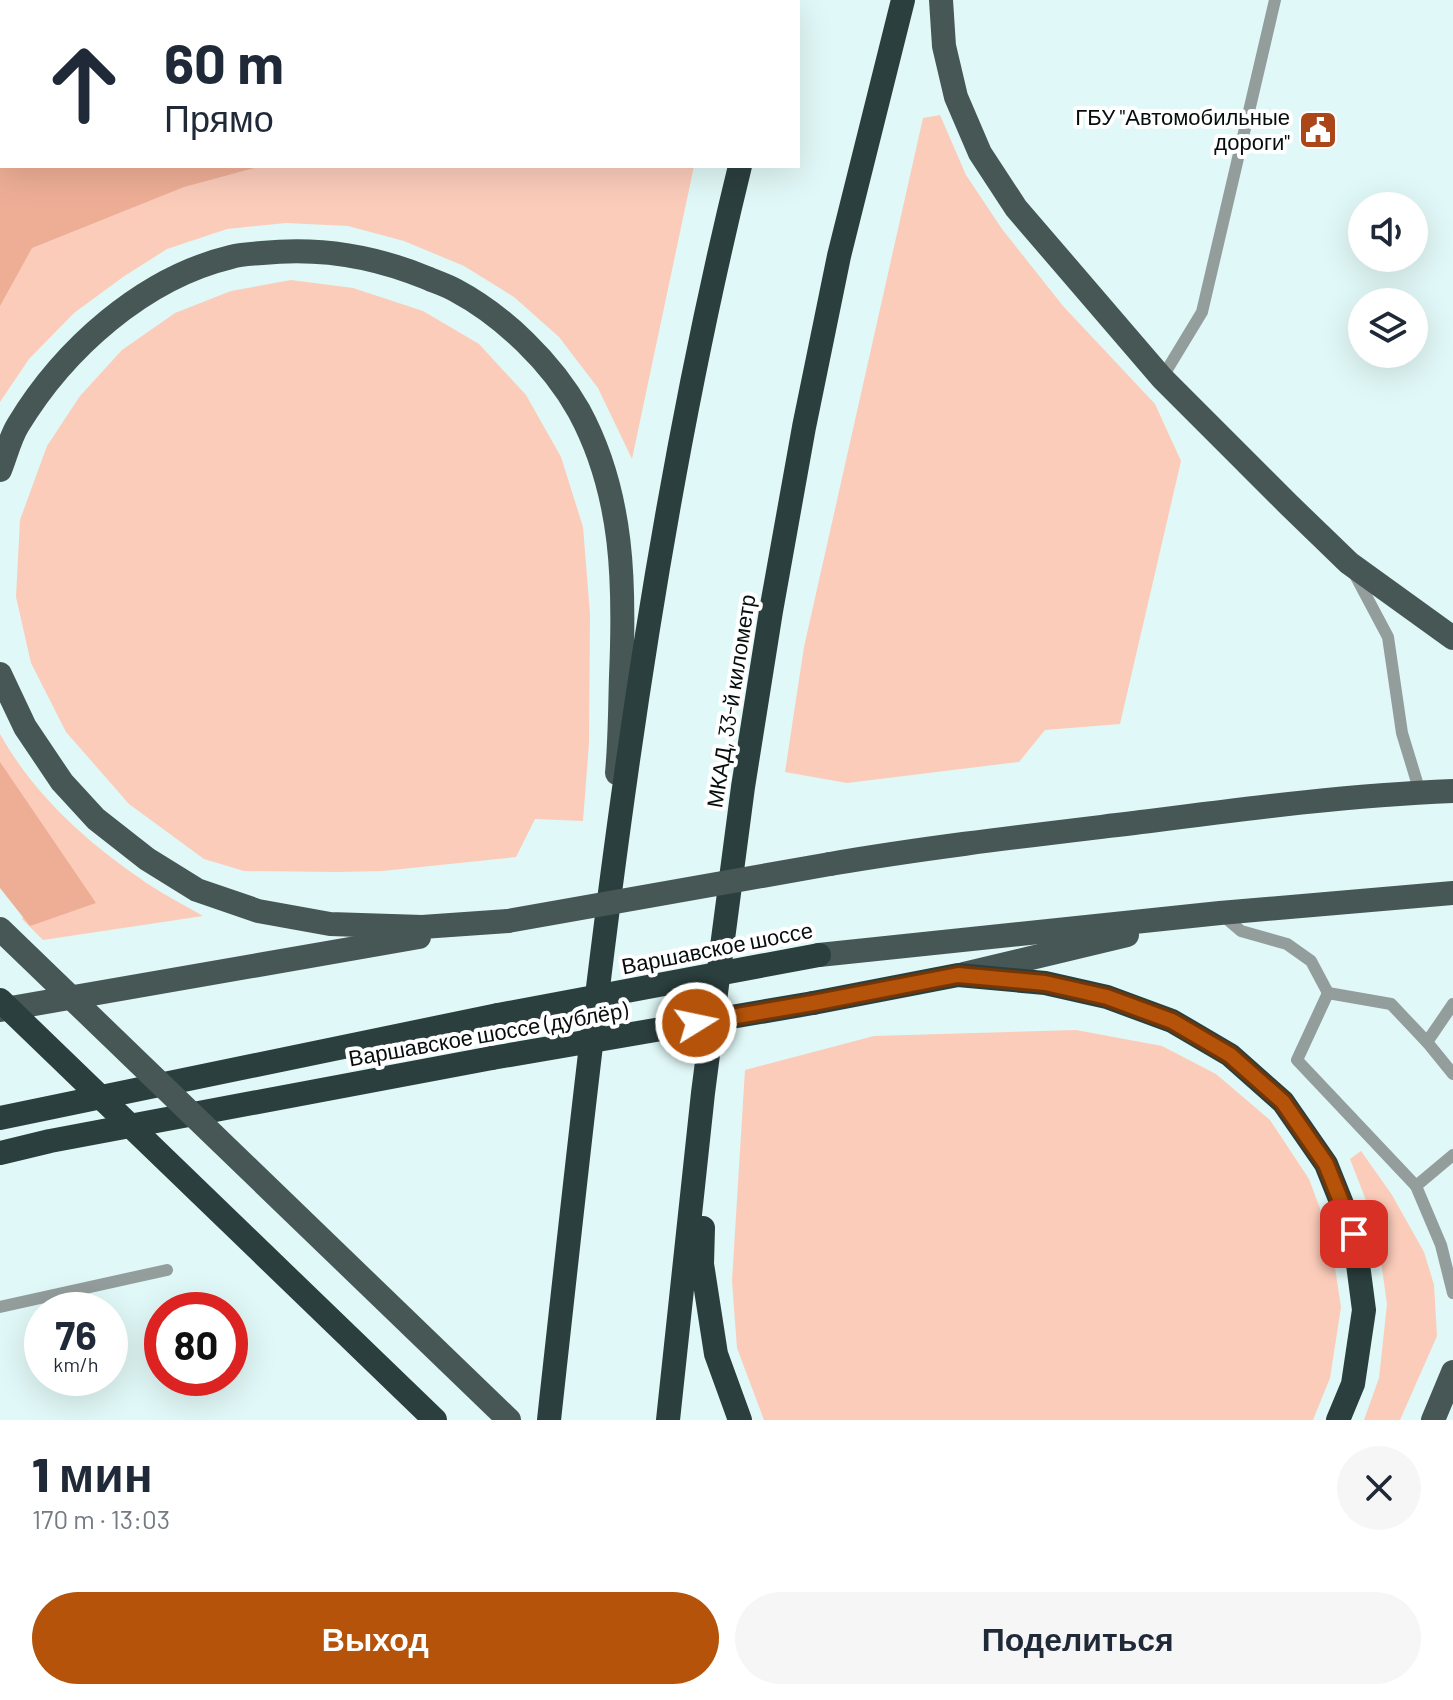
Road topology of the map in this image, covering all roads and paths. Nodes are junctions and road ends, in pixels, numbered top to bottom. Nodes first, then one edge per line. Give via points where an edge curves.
1 (903, 0) edge
2 (941, 0) edge
3 (1275, 0) edge
4 (740, 168) edge
5 (1162, 378) junction
6 (0, 470) edge
7 (1349, 563) junction
8 (1453, 638) edge
9 (0, 674) edge
10 (1453, 791) edge
11 (1420, 792) junction
12 (1453, 893) edge
13 (1220, 913) junction
14 (508, 921) junction
15 (605, 924) junction
16 (0, 929) edge
17 (819, 955) joint
18 (958, 975) junction
19 (1328, 993) junction
20 (0, 1000) edge
21 (1453, 1004) edge
22 (0, 1010) edge
23 (1427, 1042) junction
24 (1453, 1074) edge
25 (703, 1093) junction
26 (0, 1118) edge
27 (0, 1153) edge
28 (1453, 1155) edge
29 (1416, 1186) junction
30 (167, 1270) dead end
31 (1453, 1293) edge
32 (0, 1307) edge
33 (1453, 1372) edge
34 (435, 1420) edge
35 (509, 1420) edge
36 (549, 1420) edge
37 (668, 1420) edge
38 (740, 1420) edge
39 (1338, 1420) edge
40 (1433, 1420) edge

1 - 25 highway, МКАД, 33-й километр via 839,256 804,427 743,787
2 - 5 main road via 944,46 956,97 980,153 1016,208
3 - 5 lane via 1202,312
4 - 15 highway via 654,591
5 - 7 main road
6 - 15 main road via 17,427 53,374 96,331 139,297 184,273 232,257 287,250 345,254 397,266 454,290 501,321 543,361 578,410 603,464 618,527 624,619
7 - 8 main road
7 - 11 lane via 1388,637 1402,733
9 - 14 main road via 25,727 62,782 96,819 197,890 258,911 330,924 422,927
10 - 11 main road
11 - 14 main road, bridge via 1079,829 830,864
12 - 13 main road, Варшавское шоссе
13 - 17 main road, Варшавское шоссе
13 - 18 main road, Варшавское шоссе (дублёр)
13 - 19 lane via 1241,931 1287,944 1311,961
14 - 22 main road
15 - 36 highway
16 - 35 main road, bridge
17 - 26 highway, Варшавское шоссе, bridge
18 - 27 highway, Варшавское шоссе (дублёр), bridge
18 - 39 highway via 1045,983 1107,997 1172,1021 1230,1055 1283,1102 1326,1164 1354,1234 1364,1310 1353,1384
19 - 23 lane via 1391,1004
19 - 29 lane via 1297,1060
20 - 34 highway, bridge
21 - 23 lane
23 - 24 lane
25 - 37 highway, МКАД, 33-й километр
25 - 38 highway via 702,1264 716,1354
28 - 29 lane
29 - 31 lane via 1441,1245
30 - 32 lane
33 - 40 main road

